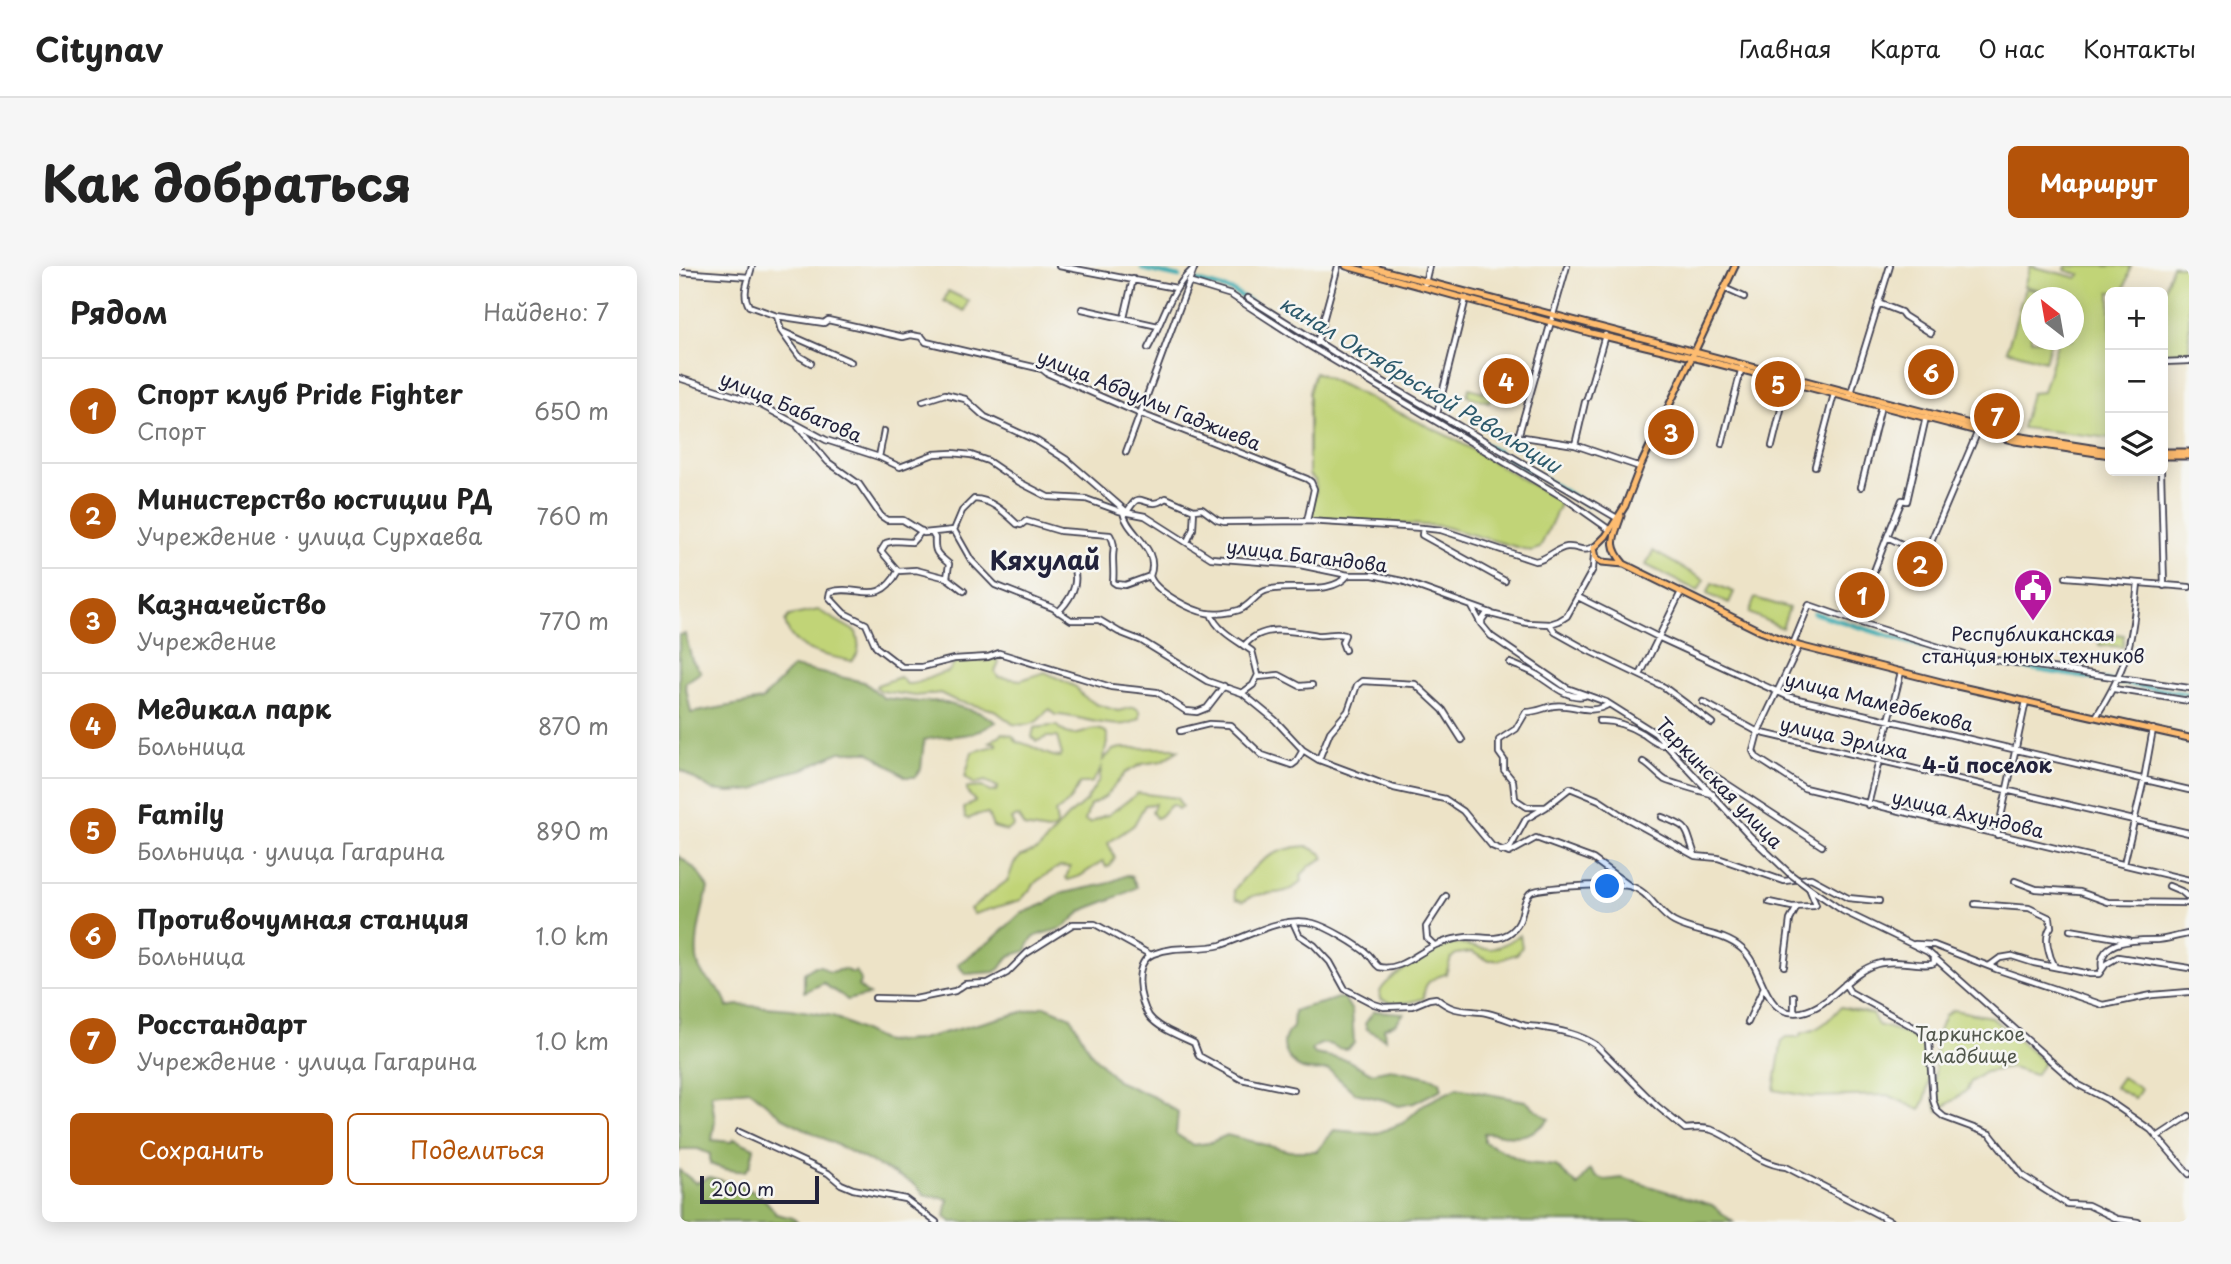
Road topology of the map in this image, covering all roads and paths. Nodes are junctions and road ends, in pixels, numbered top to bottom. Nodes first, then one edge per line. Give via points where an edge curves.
1 (752, 266) edge
2 (1059, 266) edge
3 (1338, 266) edge
4 (1346, 266) edge
5 (1367, 266) edge
6 (1429, 266) edge
7 (1567, 266) edge
8 (1735, 266) edge
9 (1890, 266) edge
10 (1194, 267) edge
11 (679, 272) edge
12 (749, 277) junction
13 (1133, 279) junction
14 (1188, 282) junction
15 (1425, 285) junction
16 (1177, 288) junction
17 (1724, 288) junction
18 (1744, 297) dead end
19 (1248, 298) dead end
20 (1466, 298) junction
21 (1878, 303) junction
22 (1081, 309) dead end
23 (777, 316) junction
24 (1124, 318) junction
25 (1553, 318) junction
26 (1158, 326) junction
27 (781, 331) junction
28 (1606, 333) junction
29 (1931, 333) dead end
30 (1318, 342) junction
31 (1148, 348) dead end
32 (1315, 348) junction
33 (1694, 354) junction
34 (2189, 361) edge
35 (852, 362) dead end
36 (2168, 362) edge
37 (811, 363) dead end
38 (1742, 367) junction
39 (679, 378) edge
40 (1788, 381) junction
41 (1835, 393) junction
42 (1851, 395) junction
43 (923, 401) dead end
44 (1881, 406) junction
45 (1431, 410) junction
46 (1139, 412) junction
47 (1437, 414) junction
48 (1427, 416) junction
49 (1926, 417) junction
50 (798, 427) junction
51 (1487, 427) dead end
52 (884, 431) dead end
53 (1978, 431) junction
54 (1518, 436) junction
55 (1722, 444) dead end
56 (1576, 445) junction
57 (1772, 446) dead end
58 (1126, 452) dead end
59 (2105, 452) edge
60 (2105, 452) edge
61 (2168, 454) edge
62 (2189, 454) edge
63 (879, 457) junction
64 (1815, 466) dead end
65 (1640, 467) junction
66 (2161, 476) edge
67 (1861, 487) dead end
68 (1625, 506) junction
69 (1194, 510) junction
70 (1125, 512) junction
71 (1617, 518) junction
72 (1307, 521) junction
73 (1423, 527) junction
74 (954, 530) junction
75 (1610, 530) junction
76 (922, 531) junction
77 (932, 533) junction
78 (1887, 537) junction
79 (1187, 542) junction
80 (1598, 544) junction
81 (1614, 549) junction
82 (1594, 554) junction
83 (1608, 561) junction
84 (1072, 564) dead end
85 (1593, 569) junction
86 (898, 571) junction
87 (1348, 575) junction
88 (1150, 576) junction
89 (2066, 577) dead end
90 (947, 578) junction
91 (1505, 581) dead end
92 (2138, 583) junction
93 (2164, 586) junction
94 (2189, 587) edge
95 (964, 592) dead end
96 (1681, 592) junction
97 (1578, 597) junction
98 (1472, 607) junction
99 (1058, 612) junction
100 (1489, 613) junction
101 (1211, 614) junction
102 (1855, 621) junction
103 (1550, 624) junction
104 (1482, 625) junction
105 (1660, 638) junction
106 (1796, 645) junction
107 (1244, 646) junction
108 (1345, 650) dead end
109 (1510, 663) dead end
110 (1901, 672) junction
111 (1640, 675) junction
112 (1258, 677) junction
113 (2119, 677) junction
114 (1312, 685) dead end
115 (1224, 686) junction
116 (2189, 688) edge
117 (2114, 689) junction
118 (1778, 692) junction
119 (1242, 693) junction
120 (1585, 696) junction
121 (2026, 701) junction
122 (2189, 701) edge
123 (1703, 702) dead end
124 (1609, 704) junction
125 (2097, 715) junction
126 (1889, 720) junction
127 (1599, 721) dead end
128 (1712, 723) dead end
129 (2153, 729) junction
130 (1180, 731) dead end
131 (1758, 732) junction
132 (2189, 738) edge
133 (1462, 740) dead end
134 (1664, 742) junction
135 (2017, 748) junction
136 (1303, 750) junction
137 (1319, 760) junction
138 (1879, 760) junction
139 (1643, 762) dead end
140 (2144, 779) junction
141 (2189, 790) edge
142 (2007, 791) junction
143 (1714, 794) junction
144 (1868, 805) junction
145 (1546, 807) junction
146 (1662, 817) dead end
147 (2134, 821) junction
148 (2189, 833) edge
149 (1997, 835) junction
150 (1822, 846) dead end
151 (1500, 851) junction
152 (1695, 856) junction
153 (2125, 864) junction
154 (2189, 880) edge
155 (2015, 881) dead end
156 (2169, 886) dead end
157 (1631, 887) junction
158 (1809, 888) junction
159 (1446, 896) dead end
160 (2189, 900) edge
161 (1879, 901) dead end
162 (1769, 902) dead end
163 (1975, 904) dead end
164 (1798, 906) junction
165 (1293, 922) junction
166 (2070, 930) dead end
167 (2189, 934) edge
168 (2133, 940) junction
169 (1915, 944) junction
170 (1434, 945) junction
171 (1151, 955) junction
172 (1934, 957) junction
173 (1784, 966) dead end
174 (1988, 966) junction
175 (2056, 967) junction
176 (2189, 968) edge
177 (2102, 969) junction
178 (1845, 984) junction
179 (1764, 989) junction
180 (2189, 992) edge
181 (1794, 996) dead end
182 (875, 998) dead end
183 (1794, 1013) junction
184 (1748, 1022) dead end
185 (1294, 1090) dead end
186 (2189, 1116) edge
187 (739, 1132) dead end
188 (2157, 1137) junction
189 (2189, 1174) edge
190 (936, 1222) edge
191 (1892, 1222) edge
192 (2138, 1222) edge

1 - 12 street
2 - 13 street
3 - 30 street
4 - 15 main road
5 - 15 main road
6 - 15 street
7 - 25 street
8 - 17 main road
9 - 21 street
10 - 14 street
10 - 16 street
11 - 12 street
12 - 23 street, улица Абдуллы Гаджиева via 745,297 749,306
13 - 16 street
13 - 24 street
14 - 32 street via 1231,295
14 - 46 street
15 - 20 main road
15 - 25 main road
16 - 26 street
17 - 18 street
17 - 33 main road
19 - 30 street
20 - 25 main road
20 - 47 street
21 - 29 street
21 - 42 street
22 - 24 street
23 - 27 street
23 - 46 street, улица Абдуллы Гаджиева via 922,337 926,342 1013,361
24 - 26 street
25 - 28 main road
25 - 28 main road
25 - 54 street
26 - 31 street
27 - 35 street
27 - 37 street via 799,356
28 - 33 main road
28 - 33 main road via 1648,347
28 - 56 street
30 - 32 street
30 - 45 street
32 - 48 street
33 - 38 main road
33 - 65 main road
34 - 36 street
38 - 40 main road
38 - 42 main road
38 - 55 street
39 - 50 street, улица Бабатова via 757,403
40 - 41 main road
40 - 57 street
41 - 42 main road
41 - 64 street
42 - 44 main road
42 - 59 main road via 2016,436
43 - 70 street via 945,394 965,399 985,417 1067,460
44 - 49 main road
44 - 67 street
45 - 47 street
45 - 48 street
46 - 58 street
46 - 72 street, улица Абдуллы Гаджиева via 1311,482 1314,489
47 - 71 street
48 - 75 street
49 - 53 main road
49 - 78 street via 1907,501 1902,500
50 - 63 street, улица Бабатова
50 - 76 street via 828,462 859,484 881,516 903,520
51 - 54 street
52 - 63 street
53 - 60 main road via 2015,441
53 - 78 street via 1925,555
54 - 56 street
56 - 65 street
61 - 62 main road
63 - 70 street, улица Бабатова via 904,467 934,454 971,456 988,461 1048,497 1086,499
65 - 68 main road
66 - 93 street
68 - 71 main road
68 - 81 main road via 1613,538
69 - 70 street via 1167,498 1154,503 1136,501
69 - 72 street via 1202,509 1224,522
69 - 79 street
70 - 79 street, улица Багандова via 1145,516
70 - 88 street via 1125,519 1151,557
71 - 75 main road
72 - 73 street
73 - 80 street via 1535,561 1564,548 1585,551
73 - 91 street via 1422,536
74 - 77 street
74 - 88 street via 965,507 980,499 994,504 1017,524 1026,521 1060,531 1111,535 1116,584
74 - 99 street via 986,579
75 - 80 main road
76 - 77 street
76 - 86 street via 912,542 886,543 881,551
77 - 90 street via 936,552 949,565
78 - 102 street
79 - 87 street, улица Багандова via 1219,559 1311,566
80 - 81 main road via 1608,542
80 - 82 main road
81 - 83 main road
81 - 96 main road via 1624,564
82 - 83 main road via 1599,561
82 - 85 street
83 - 85 street
83 - 96 main road
84 - 99 street via 1074,590
85 - 97 street
86 - 90 street via 916,570
86 - 115 street via 892,582 870,594 840,590 830,592 829,597 844,613 866,624 876,647 902,667 999,653 1111,687 1157,692 1186,711 1196,712 1214,702
87 - 98 street, улица Багандова via 1402,581
87 - 101 street via 1328,586 1265,591 1241,609
88 - 101 street via 1155,586 1194,611
89 - 92 street
90 - 95 street
92 - 93 street
92 - 113 street via 2132,638
93 - 94 street
96 - 105 street
96 - 106 main road
97 - 103 street via 1567,616
97 - 105 street, улица Мамедбекова
98 - 100 street, улица Багандова
98 - 104 street, Таркинская улица
99 - 115 street via 1071,620 1105,623 1207,681
100 - 103 street, улица Багандова
100 - 104 street
101 - 107 street via 1214,622
102 - 106 street via 1809,605
102 - 113 street via 1968,656
103 - 111 street via 1555,632
104 - 120 street, Таркинская улица via 1491,636
105 - 111 street
105 - 118 street, улица Мамедбекова
106 - 110 main road
106 - 118 street
106 - 121 main road
107 - 108 street via 1255,636 1293,630 1345,635
107 - 112 street via 1252,650
109 - 120 street via 1575,698
110 - 121 main road
110 - 126 street
111 - 128 street
112 - 114 street via 1279,675 1300,686
112 - 119 street
113 - 116 street
113 - 117 street
115 - 119 street
117 - 122 street
117 - 125 street
118 - 126 street, улица Мамедбекова
118 - 131 street
119 - 136 street
120 - 124 street, Таркинская улица
121 - 125 main road
121 - 129 main road
121 - 135 street
123 - 131 street, улица Эрлиха
124 - 134 street, Таркинская улица
124 - 145 street via 1587,710 1558,705 1526,712 1516,729 1499,740 1514,799 1527,807
125 - 129 main road
126 - 135 street, улица Мамедбекова
126 - 138 street
127 - 134 street via 1618,723 1657,744
129 - 132 main road
129 - 140 street
130 - 136 street via 1230,725 1262,755 1291,765
131 - 138 street, улица Эрлиха
131 - 144 street, улица Ахундова via 1756,757 1804,788
133 - 137 street via 1443,710 1415,684 1362,681 1349,711 1330,732
134 - 143 street, Таркинская улица
134 - 150 street
135 - 140 street, улица Мамедбекова
135 - 142 street
136 - 137 street
137 - 151 street via 1394,788 1445,799 1463,811
138 - 142 street, улица Эрлиха
138 - 144 street
139 - 143 street via 1664,780
140 - 141 street, улица Мамедбекова
140 - 147 street
142 - 147 street, улица Эрлиха
142 - 149 street
143 - 158 street, Таркинская улица, bridge via 1751,837
144 - 149 street, улица Ахундова
145 - 151 street via 1526,819 1510,848
145 - 152 street via 1570,788
146 - 152 street via 1689,832
147 - 148 street, улица Эрлиха
147 - 153 street
149 - 153 street, улица Ахундова
151 - 157 street via 1509,853 1536,838 1593,859
152 - 161 street via 1718,858 1784,881 1811,878 1848,898
153 - 154 street, улица Ахундова
155 - 160 street via 2036,889 2080,892 2108,902
156 - 160 street
157 - 170 street via 1535,889 1527,896 1520,922 1508,933
157 - 179 street via 1649,897 1672,921 1737,944 1751,957
158 - 164 street via 1817,905
158 - 169 street, Таркинская улица via 1862,921
159 - 170 street via 1426,927 1427,938
162 - 164 street
163 - 175 street via 2029,908 2050,918 2048,947
164 - 173 street via 1790,920
165 - 170 street via 1325,928 1382,968 1397,967
165 - 171 street via 1212,947 1179,947
165 - 191 street via 1299,935 1330,962 1345,989 1374,1004 1412,1006 1436,998 1448,1008 1497,1015 1587,1039 1685,1129 1714,1130 1770,1165 1786,1167
166 - 168 street
167 - 168 street
168 - 177 street via 2107,949
169 - 172 street
169 - 174 street via 1934,945
171 - 182 street via 1095,924 1073,924 988,983 965,984 955,991 915,999
171 - 185 street via 1139,971 1149,1015 1194,1044 1199,1056 1241,1079
172 - 178 street via 1932,965 1893,960 1877,964
172 - 188 street via 2077,1084 2135,1118
174 - 175 street via 2012,956
174 - 180 street via 2103,1005
175 - 177 street via 2090,974
176 - 177 street via 2118,957
178 - 183 street via 1814,1008
178 - 192 street via 1850,992 1919,1030 1929,1041 1933,1100 1944,1117 1990,1134 2023,1176 2067,1204 2088,1205 2117,1219
179 - 183 street via 1779,1009
179 - 184 street
181 - 183 street
186 - 188 street
187 - 190 street via 853,1189 905,1199
188 - 189 street

